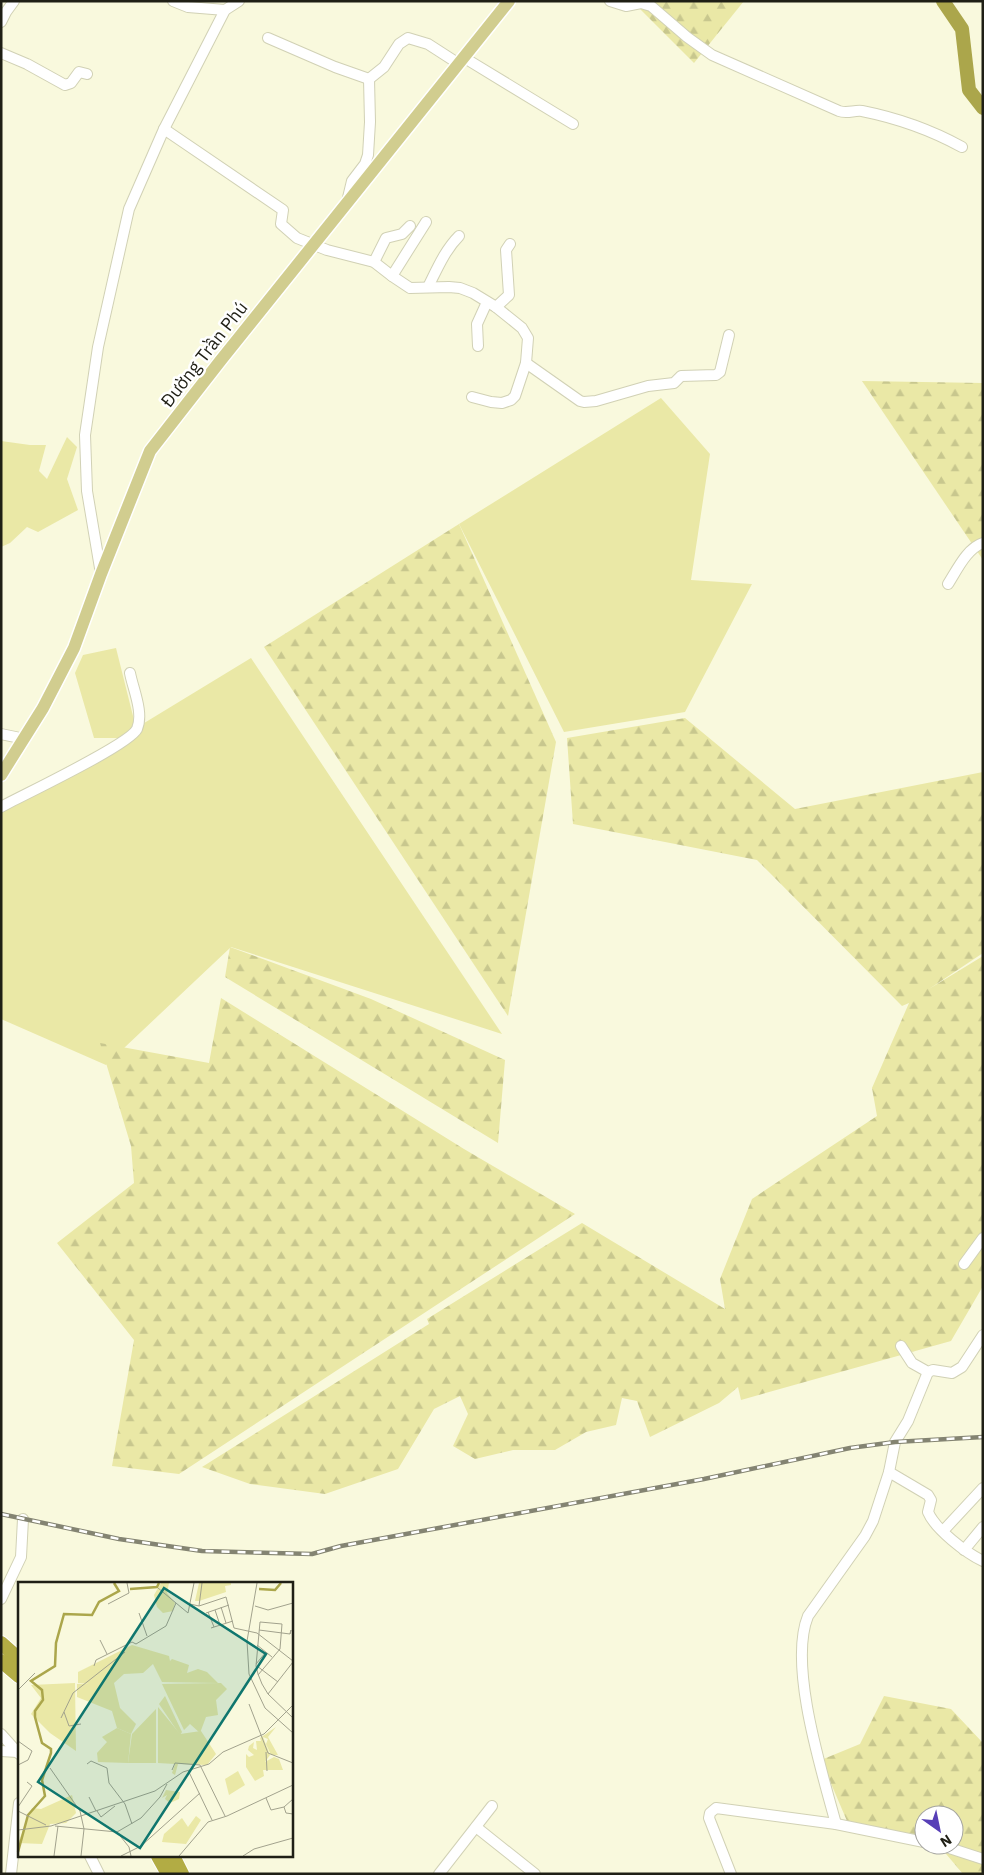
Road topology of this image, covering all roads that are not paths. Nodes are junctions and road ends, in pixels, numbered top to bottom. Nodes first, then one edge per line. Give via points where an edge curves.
1 (14, 1) edge
2 (173, 1) edge
3 (239, 1) edge
4 (509, 1) edge
5 (610, 1) edge
6 (225, 10) junction
7 (1, 22) edge
8 (268, 38) dead end
9 (1, 53) edge
10 (461, 61) junction
11 (87, 74) dead end
12 (369, 79) junction
13 (573, 124) dead end
14 (164, 129) junction
15 (962, 147) dead end
16 (347, 202) junction
17 (426, 222) dead end
18 (410, 226) dead end
19 (459, 236) dead end
20 (314, 244) junction
21 (510, 244) dead end
22 (374, 262) junction
23 (392, 276) junction
24 (428, 287) junction
25 (492, 304) junction
26 (729, 335) dead end
27 (478, 346) dead end
28 (526, 363) junction
29 (472, 396) dead end
30 (983, 543) edge
31 (101, 574) junction
32 (948, 584) dead end
33 (130, 673) dead end
34 (1, 734) edge
35 (25, 739) junction
36 (1, 775) edge
37 (1, 807) edge
38 (983, 1238) edge
39 (964, 1264) dead end
40 (983, 1335) edge
41 (900, 1346) dead end
42 (928, 1372) junction
43 (889, 1472) junction
44 (983, 1488) edge
45 (23, 1519) dead end
46 (983, 1526) edge
47 (943, 1531) junction
48 (964, 1550) junction
49 (983, 1561) edge
50 (1, 1599) edge
51 (1, 1643) edge
52 (18, 1659) edge
53 (1, 1661) edge
54 (18, 1675) edge
55 (1, 1734) edge
56 (1, 1751) edge
57 (18, 1753) edge
58 (492, 1806) dead end
59 (18, 1812) edge
60 (836, 1824) junction
61 (476, 1827) junction
62 (914, 1840) edge
63 (964, 1853) edge
64 (91, 1858) edge
65 (159, 1858) edge
66 (174, 1858) edge
67 (983, 1859) edge
68 (443, 1872) edge
69 (11, 1874) edge
70 (99, 1874) edge
71 (168, 1874) edge
72 (182, 1874) edge
73 (535, 1874) edge
74 (731, 1874) edge

1 - 7 street
2 - 6 street via 188,7
3 - 6 street
4 - 10 main road, Đường Trần Phú
5 - 15 street via 626,6 641,3 651,6 712,55 839,111 861,111 920,127
6 - 14 street
8 - 12 street
9 - 11 street via 65,85 71,83 79,72
10 - 12 street via 408,38 399,44 384,67
10 - 13 street
10 - 16 main road, Đường Trần Phú
12 - 16 street via 368,155 352,181
14 - 20 street via 283,210 281,224 297,238
14 - 31 street via 129,209 98,347 85,435 87,491
16 - 20 main road, Đường Trần Phú
17 - 23 street
18 - 22 street via 402,234 386,238
19 - 24 street via 452,242
20 - 22 street
20 - 31 main road, Đường Trần Phú via 150,452
21 - 25 street via 506,250 509,295
22 - 23 street
23 - 24 street via 410,288
24 - 25 street via 460,288
25 - 27 street via 477,324
25 - 28 street via 527,334
26 - 28 street via 720,372 716,375 681,376 674,383 648,386 592,402 580,401
28 - 29 street via 517,394 511,400 491,402
30 - 32 street via 969,552
31 - 35 main road, Đường Trần Phú via 74,648
33 - 37 street via 139,715 136,730 118,746
34 - 35 street
35 - 36 main road, Đường Trần Phú
38 - 39 street
40 - 42 street via 962,1367 949,1374
41 - 42 street via 912,1362
42 - 43 street via 895,1442
43 - 47 street via 928,1495 931,1500 930,1517
43 - 60 street via 873,1521 808,1616 802,1640 804,1685 812,1730
44 - 47 street
45 - 50 street via 21,1557
46 - 48 street
47 - 48 street
48 - 49 street
51 - 52 highway
53 - 54 highway
55 - 57 street
56 - 57 street
58 - 61 street
59 - 69 street
60 - 62 street
60 - 74 street via 716,1808 710,1813 710,1818
61 - 68 street
61 - 73 street
63 - 67 street
64 - 70 street
65 - 71 highway
66 - 72 highway

